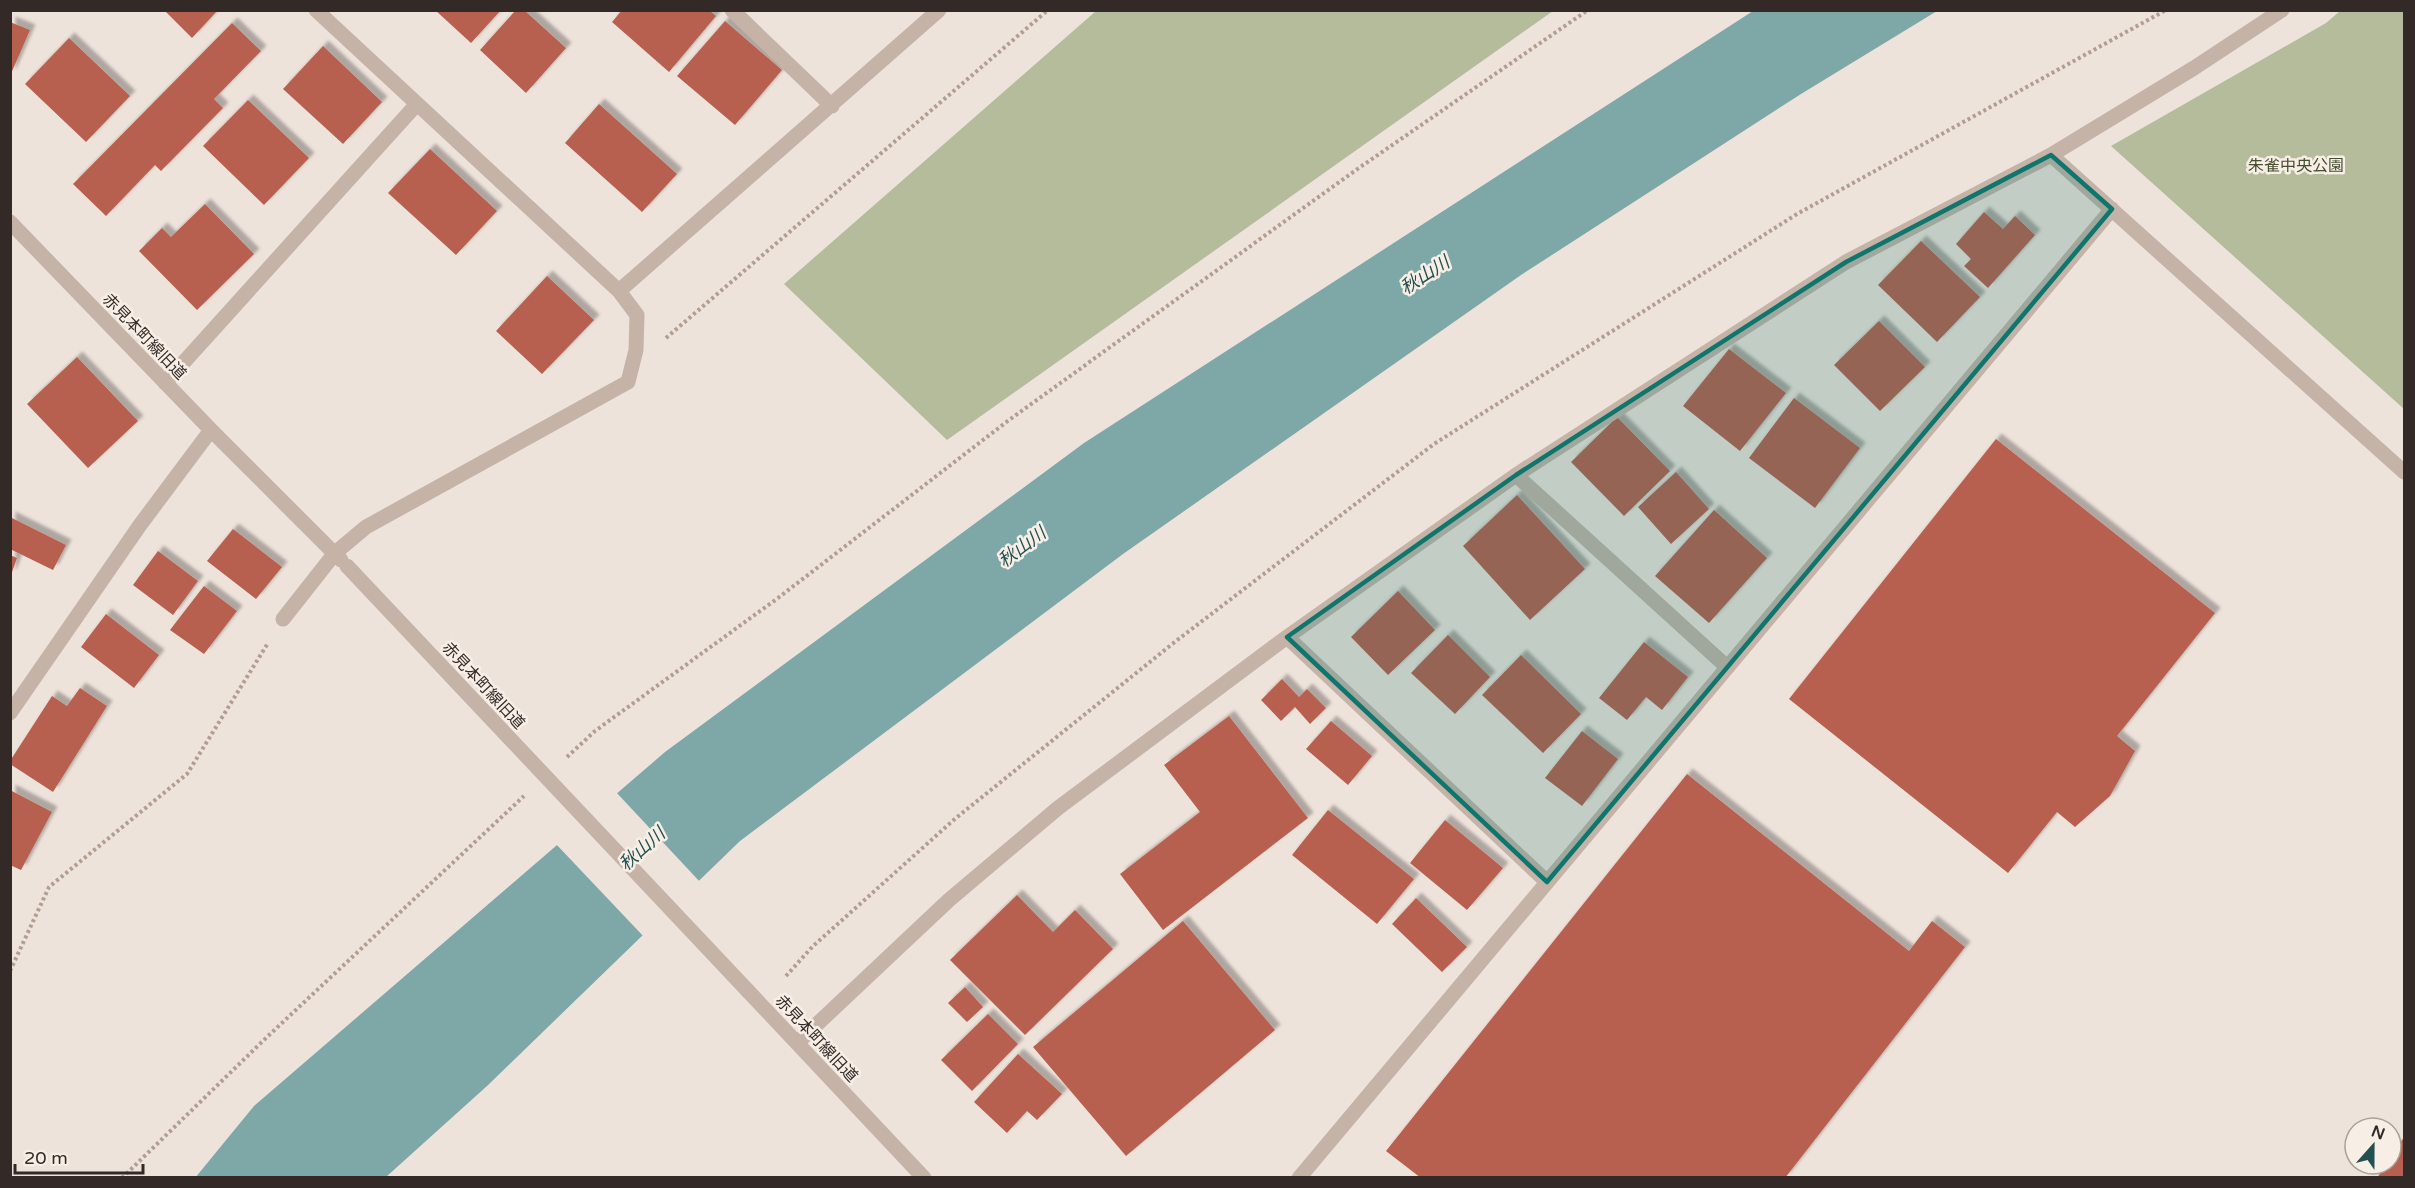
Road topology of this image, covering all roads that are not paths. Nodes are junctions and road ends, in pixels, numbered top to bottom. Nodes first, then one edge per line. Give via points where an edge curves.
1 (316, 10) edge
2 (732, 10) edge
3 (939, 10) edge
4 (2282, 10) edge
5 (416, 105) junction
6 (832, 106) junction
7 (2051, 155) junction
8 (2112, 209) junction
9 (10, 222) edge
10 (619, 291) junction
11 (165, 383) junction
12 (211, 430) junction
13 (2404, 472) edge
14 (1516, 475) junction
15 (335, 553) junction
16 (283, 619) road end
17 (1287, 637) junction
18 (1727, 667) junction
19 (10, 712) edge
20 (1547, 882) junction
21 (797, 1044) junction
22 (924, 1178) edge
23 (1299, 1178) edge

1 - 5 street
2 - 6 street
3 - 6 street
4 - 7 street
5 - 10 street
5 - 11 street
6 - 10 street
7 - 8 street
7 - 14 street via 1846,262
8 - 13 street
8 - 18 street
9 - 11 street, 赤見本町線旧道
10 - 15 street via 637,315 636,350 628,382 366,527
11 - 12 street, 赤見本町線旧道
12 - 15 street, 赤見本町線旧道
12 - 19 street
14 - 17 street
14 - 18 street
15 - 16 street
15 - 21 street, 赤見本町線旧道, bridge
17 - 20 street
17 - 21 street via 1058,808 949,900
18 - 20 street
20 - 23 street
21 - 22 street, 赤見本町線旧道

